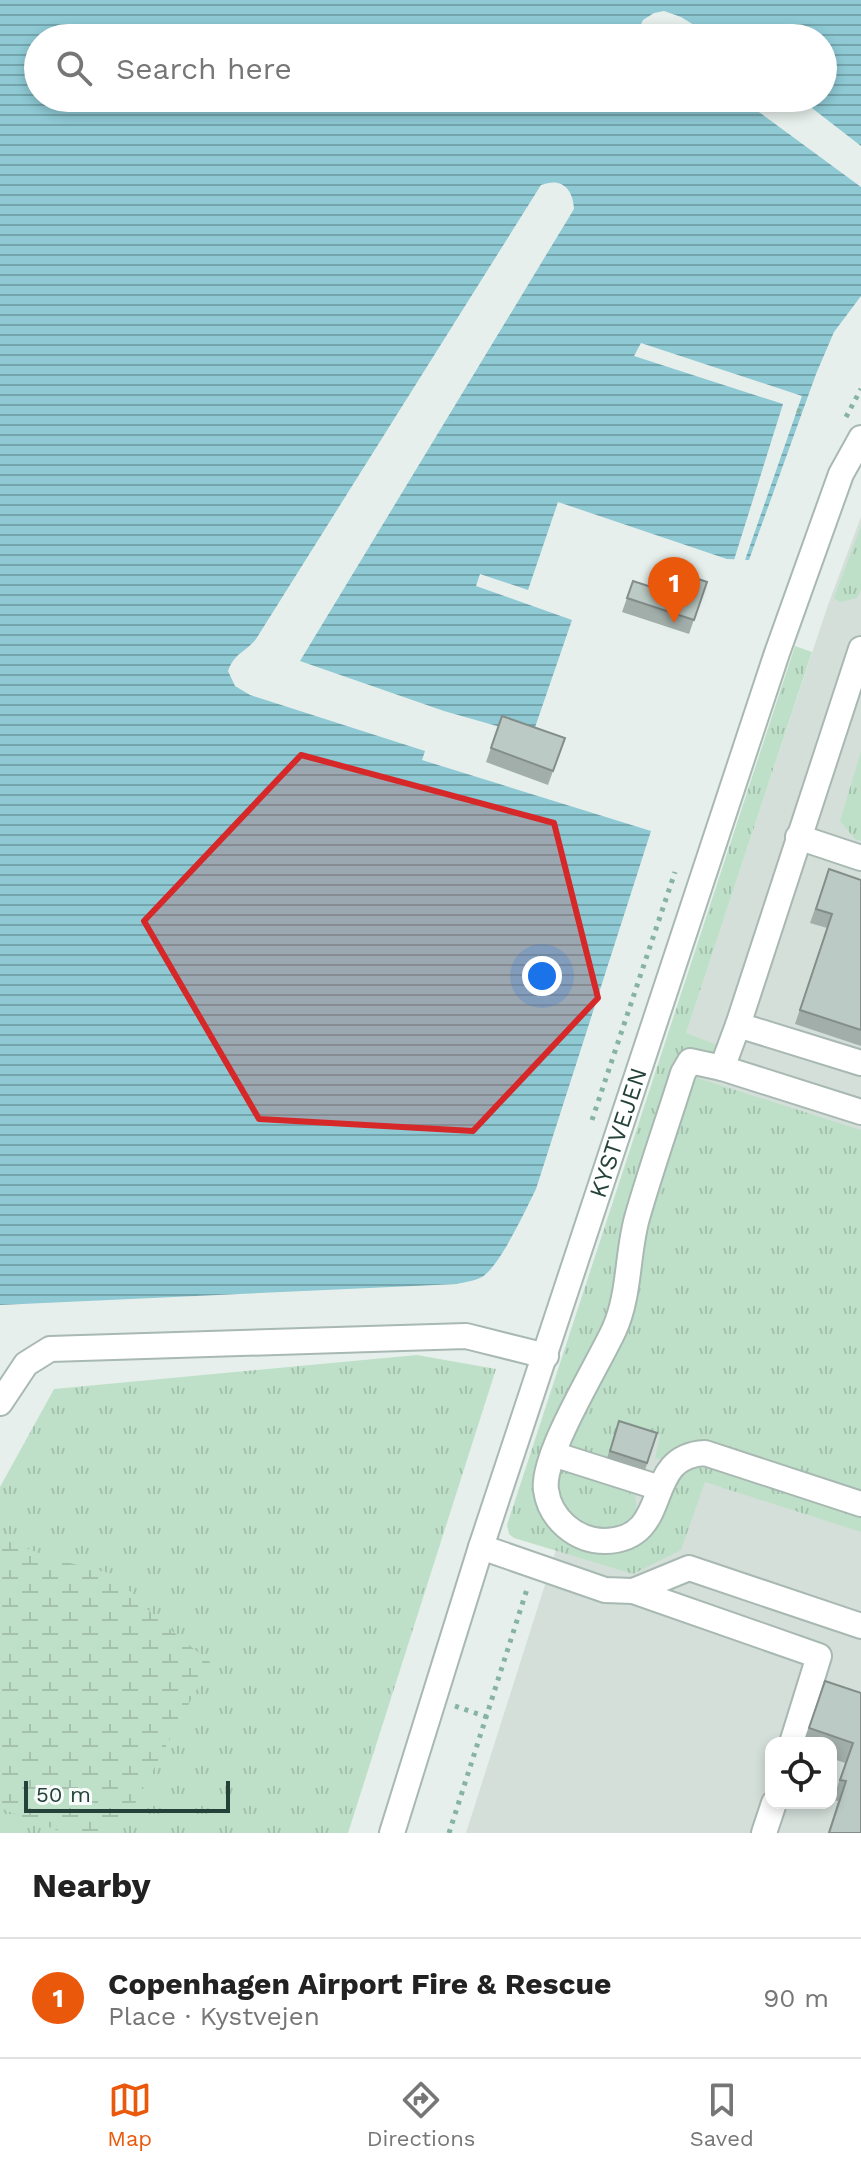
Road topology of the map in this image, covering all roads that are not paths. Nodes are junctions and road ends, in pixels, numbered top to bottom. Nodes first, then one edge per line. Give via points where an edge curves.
1 (861, 438) edge
2 (861, 649) edge
3 (798, 837) junction
4 (861, 858) edge
5 (738, 1025) junction
6 (861, 1063) edge
7 (722, 1068) junction
8 (861, 1112) edge
9 (546, 1356) junction
10 (0, 1403) edge
11 (553, 1454) junction
12 (660, 1488) junction
13 (861, 1504) edge
14 (481, 1547) junction
15 (633, 1591) junction
16 (861, 1626) edge
17 (794, 1737) edge
18 (772, 1809) edge
19 (392, 1833) edge
20 (764, 1833) edge

1 - 9 street, KYSTVEJEN via 841,474 777,653
2 - 3 street
3 - 4 street
3 - 5 street
5 - 6 street
5 - 7 street
7 - 8 street
7 - 11 street via 690,1061 683,1073 636,1220 616,1327
9 - 10 street via 466,1336 50,1349 26,1364
9 - 14 street, KYSTVEJEN
11 - 12 street
11 - 12 street via 546,1480 550,1506 569,1529 591,1539 616,1539 644,1524
12 - 13 street via 675,1463 705,1453
14 - 15 street via 605,1590
14 - 19 street, KYSTVEJEN
15 - 16 street via 689,1568
15 - 17 street via 819,1656
18 - 20 street

